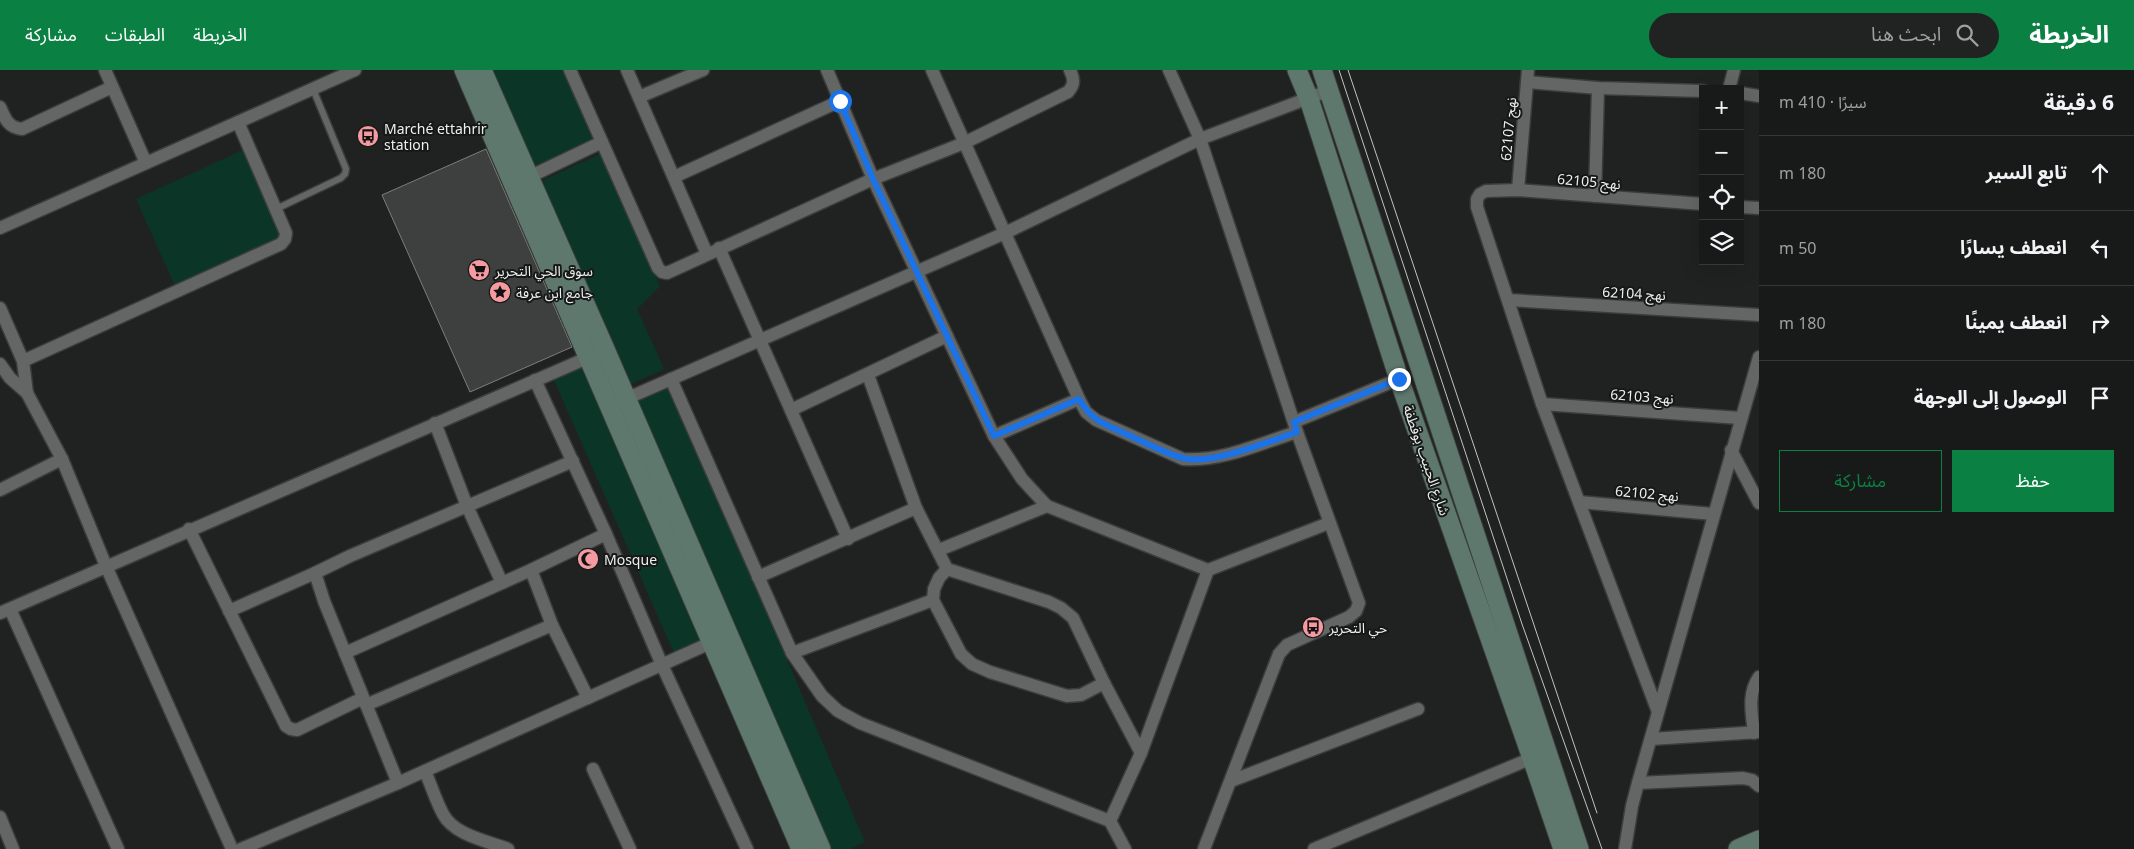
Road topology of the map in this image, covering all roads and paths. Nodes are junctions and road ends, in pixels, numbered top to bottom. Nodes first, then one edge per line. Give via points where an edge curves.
1 (104, 70) edge
2 (355, 70) edge
3 (464, 70) edge
4 (482, 70) edge
5 (570, 70) edge
6 (627, 70) edge
7 (703, 70) edge
8 (828, 70) edge
9 (932, 70) edge
10 (1070, 70) edge
11 (1169, 70) edge
12 (1297, 70) edge
13 (1322, 70) edge
14 (1734, 70) edge
15 (1528, 76) edge
16 (1730, 85) edge
17 (112, 87) junction
18 (1598, 88) junction
19 (313, 89) junction
20 (1330, 90) junction
21 (1699, 91) edge
22 (1744, 94) edge
23 (1759, 96) edge
24 (639, 97) junction
25 (1308, 99) junction
26 (840, 101) junction
27 (0, 107) edge
28 (238, 122) junction
29 (1200, 139) junction
30 (602, 142) junction
31 (964, 142) junction
32 (146, 163) junction
33 (529, 177) junction
34 (674, 177) junction
35 (873, 179) junction
36 (1518, 190) junction
37 (1595, 196) junction
38 (1699, 204) edge
39 (1744, 207) edge
40 (1759, 208) edge
41 (276, 209) junction
42 (0, 228) edge
43 (1006, 233) junction
44 (719, 248) junction
45 (707, 254) junction
46 (917, 270) junction
47 (1508, 300) junction
48 (0, 308) edge
49 (1759, 316) edge
50 (947, 336) junction
51 (760, 340) junction
52 (605, 349) junction
53 (1759, 357) edge
54 (588, 358) junction
55 (23, 361) junction
56 (0, 364) edge
57 (868, 375) junction
58 (671, 379) junction
59 (1399, 379) junction
60 (535, 380) junction
61 (27, 393) junction
62 (1079, 399) junction
63 (618, 402) junction
64 (1542, 404) junction
65 (791, 410) junction
66 (1740, 418) junction
67 (435, 423) junction
68 (1296, 427) junction
69 (994, 436) junction
70 (1731, 450) junction
71 (62, 459) junction
72 (573, 461) junction
73 (0, 490) edge
74 (1579, 502) junction
75 (1759, 503) edge
76 (467, 506) junction
77 (1047, 506) junction
78 (916, 508) junction
79 (1713, 514) junction
80 (1330, 523) junction
81 (189, 529) junction
82 (606, 534) junction
83 (848, 539) junction
84 (939, 550) junction
85 (106, 566) junction
86 (947, 568) junction
87 (531, 570) junction
88 (1208, 570) junction
89 (315, 572) junction
90 (758, 577) junction
91 (502, 583) junction
92 (933, 600) junction
93 (229, 610) junction
94 (5, 611) edge
95 (552, 625) junction
96 (721, 639) junction
97 (345, 653) junction
98 (792, 653) junction
99 (662, 665) junction
100 (1759, 677) edge
101 (1104, 683) junction
102 (588, 698) junction
103 (365, 702) junction
104 (1418, 709) dead end
105 (1658, 712) junction
106 (1757, 733) edge
107 (1651, 739) junction
108 (1141, 754) junction
109 (1532, 758) junction
110 (593, 769) dead end
111 (425, 770) junction
112 (1231, 781) junction
113 (398, 783) junction
114 (1638, 783) junction
115 (1759, 786) edge
116 (0, 817) edge
117 (1110, 821) junction
118 (1759, 840) edge
119 (13, 849) edge
120 (118, 849) edge
121 (232, 849) edge
122 (241, 849) edge
123 (508, 849) edge
124 (630, 849) edge
125 (747, 849) edge
126 (801, 849) edge
127 (821, 849) edge
128 (1125, 849) edge
129 (1204, 849) edge
130 (1314, 849) edge
131 (1563, 849) edge
132 (1579, 849) edge
133 (1626, 849) edge
134 (1738, 849) edge

1 - 17 street
2 - 19 street
3 - 54 main road
4 - 33 main road
5 - 30 street
6 - 24 street
7 - 24 street
8 - 26 street
9 - 31 street
10 - 31 street via 1074,79 1068,92
11 - 29 street
12 - 25 main road, شارع الحبيب بوقطفة
13 - 20 main road, شارع الحبيب بوقطفة
14 - 16 street
15 - 18 street
15 - 36 street, نهج 62107
17 - 27 street via 22,129 8,124
17 - 32 street
18 - 21 street
18 - 37 street
19 - 28 street
19 - 41 lane via 346,174
20 - 25 street
20 - 132 main road, شارع الحبيب بوقطفة
22 - 23 street
24 - 34 street
25 - 29 street
25 - 59 main road, شارع الحبيب بوقطفة
26 - 34 street
26 - 35 street
28 - 32 street
28 - 41 street
29 - 43 street
29 - 68 street
30 - 33 street
30 - 45 street via 658,268 667,273
31 - 35 street
31 - 43 street
32 - 42 street
33 - 52 main road
34 - 45 street
35 - 44 street
35 - 46 street
36 - 37 street, نهج 62105
36 - 47 street, نهج 62105 via 1486,191 1477,199
37 - 38 street, نهج 62105
39 - 40 street
41 - 55 street via 286,233 281,244
43 - 46 street
43 - 62 street
44 - 45 street
44 - 51 street
46 - 50 street
46 - 51 street
47 - 49 street, نهج 62104
47 - 64 street
48 - 55 street
50 - 57 street
50 - 69 street
51 - 58 street
51 - 65 street
52 - 54 street
52 - 63 main road
53 - 66 street
54 - 60 street
54 - 63 main road
55 - 61 street
56 - 61 street
57 - 65 street
57 - 78 street
58 - 63 street
58 - 90 street
59 - 68 street
59 - 109 main road, شارع الحبيب بوقطفة
60 - 67 street
60 - 72 street
61 - 71 street
62 - 68 street via 1086,412 1096,420 1184,459 1214,458
62 - 69 street
63 - 96 main road
64 - 66 street, نهج 62103
64 - 74 street
65 - 83 street
66 - 70 street
67 - 76 street
67 - 81 street
68 - 80 street
69 - 77 street via 1022,479
70 - 75 street
70 - 79 street
71 - 73 street
71 - 85 street
72 - 76 street
72 - 82 street
74 - 79 street, نهج 62102
74 - 105 street
76 - 89 street
76 - 91 street
77 - 84 street
77 - 88 street
78 - 83 street
78 - 84 street
79 - 105 street
80 - 88 street
80 - 112 street via 1359,603 1356,611 1287,645 1279,654
81 - 85 street
81 - 93 street
82 - 87 street
82 - 99 street
83 - 90 street
84 - 86 street
85 - 94 street
85 - 121 street
86 - 92 street via 934,589
86 - 101 street via 1061,608 1073,618
87 - 91 street
87 - 95 street
88 - 108 street
89 - 93 street
89 - 97 street
90 - 98 street
91 - 97 street
92 - 98 street
92 - 101 street via 960,654 972,664 1067,696 1081,695
93 - 103 street via 286,726 291,730
94 - 120 street
95 - 102 street
95 - 103 street
96 - 99 street
96 - 126 main road
96 - 127 main road
97 - 103 street
98 - 117 street via 822,696 860,723
99 - 102 street
99 - 125 street
100 - 106 street via 1752,689 1751,702
101 - 108 street
102 - 111 street
103 - 113 street
104 - 112 street
105 - 107 street
106 - 107 street
107 - 114 street
108 - 117 street
109 - 130 street
109 - 131 main road, شارع الحبيب بوقطفة
110 - 124 street
111 - 113 street
111 - 123 street via 444,816 453,826
112 - 129 street
113 - 122 street
114 - 115 street via 1743,778
114 - 133 street
116 - 119 street
117 - 128 street
118 - 134 main road

